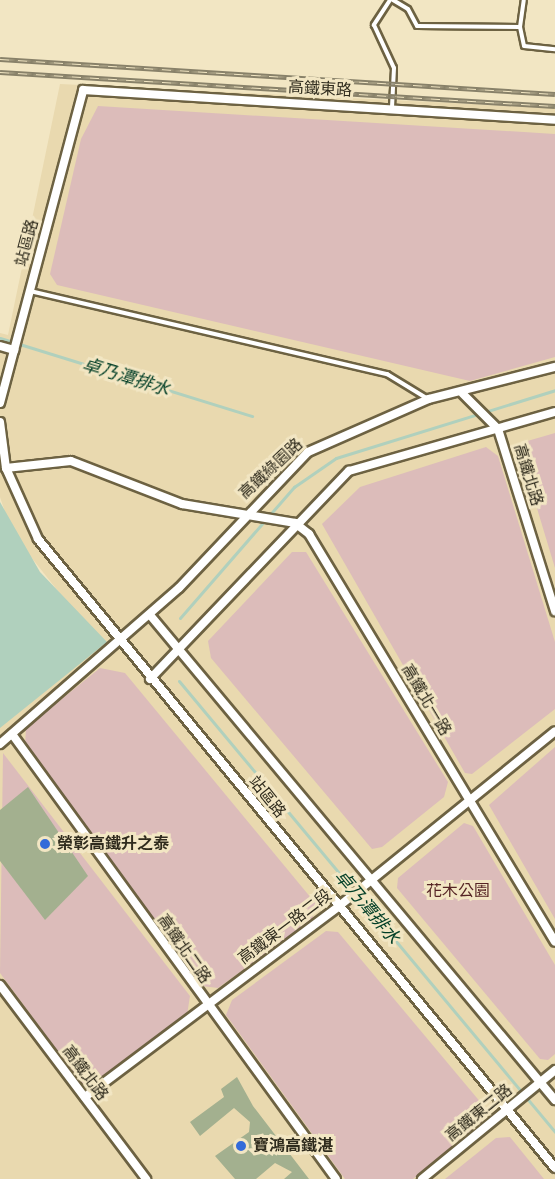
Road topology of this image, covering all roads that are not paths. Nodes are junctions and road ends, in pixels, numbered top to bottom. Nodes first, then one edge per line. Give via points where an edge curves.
1 (391, 0) edge
2 (524, 0) edge
3 (520, 27) junction
4 (555, 50) edge
5 (83, 90) joint
6 (392, 108) junction
7 (555, 120) edge
8 (30, 291) junction
9 (15, 345) junction
10 (0, 346) edge
11 (555, 367) edge
12 (463, 394) junction
13 (429, 399) junction
14 (0, 403) edge
15 (555, 412) edge
16 (0, 422) edge
17 (498, 429) junction
18 (6, 468) junction
19 (241, 518) junction
20 (295, 523) junction
21 (555, 611) edge
22 (150, 615) junction
23 (118, 640) junction
24 (180, 648) junction
25 (150, 679) junction
26 (555, 731) edge
27 (12, 734) junction
28 (0, 744) edge
29 (468, 800) junction
30 (371, 879) junction
31 (338, 907) junction
32 (555, 942) edge
33 (0, 985) edge
34 (206, 1006) junction
35 (555, 1070) edge
36 (541, 1082) junction
37 (85, 1097) junction
38 (555, 1100) edge
39 (507, 1109) junction
40 (555, 1168) edge
41 (146, 1179) edge
42 (336, 1179) edge
43 (422, 1179) edge

1 - 3 lane via 408,9 417,26
1 - 6 lane via 374,24 394,68
2 - 3 lane
3 - 4 lane via 524,46
5 - 6 street, 高鐵東路
5 - 8 street, 站區路
6 - 7 street, 高鐵東路
8 - 9 street, 站區路
8 - 13 lane via 387,374
9 - 10 street
9 - 14 street, 站區路
11 - 12 street, 高鐵綠園路
12 - 13 street, 高鐵綠園路
12 - 17 street, 高鐵北路
13 - 19 street, 高鐵綠園路 via 308,452
15 - 17 street
16 - 18 street, 站區路
17 - 20 street via 349,471
17 - 21 street, 高鐵北路
18 - 19 street via 71,461 182,504
18 - 23 street, 站區路 via 38,539
19 - 20 street
19 - 22 street, 高鐵綠園路
20 - 24 street
20 - 29 street, 高鐵北一路 via 309,534
22 - 23 street, 高鐵綠園路
22 - 24 street, 站區路
23 - 25 street, 站區路
23 - 27 street, 高鐵綠園路
24 - 25 street
24 - 30 street, 站區路
25 - 31 street, 站區路
26 - 29 street, 高鐵東一路二段
27 - 28 street, 高鐵綠園路
27 - 34 street, 高鐵北二路
29 - 30 street, 高鐵東一路二段
29 - 32 street, 高鐵北一路
30 - 31 street, 高鐵東一路二段
30 - 36 street, 站區路
31 - 34 street, 高鐵東一路二段
31 - 39 street, 站區路
33 - 37 street, 高鐵北路
34 - 37 street, 高鐵東一路二段
34 - 42 street, 高鐵北二路
35 - 36 street, 高鐵東二路
36 - 38 street, 站區路
36 - 39 street, 高鐵東二路
37 - 41 street, 高鐵北路
39 - 40 street, 站區路
39 - 43 street, 高鐵東二路

